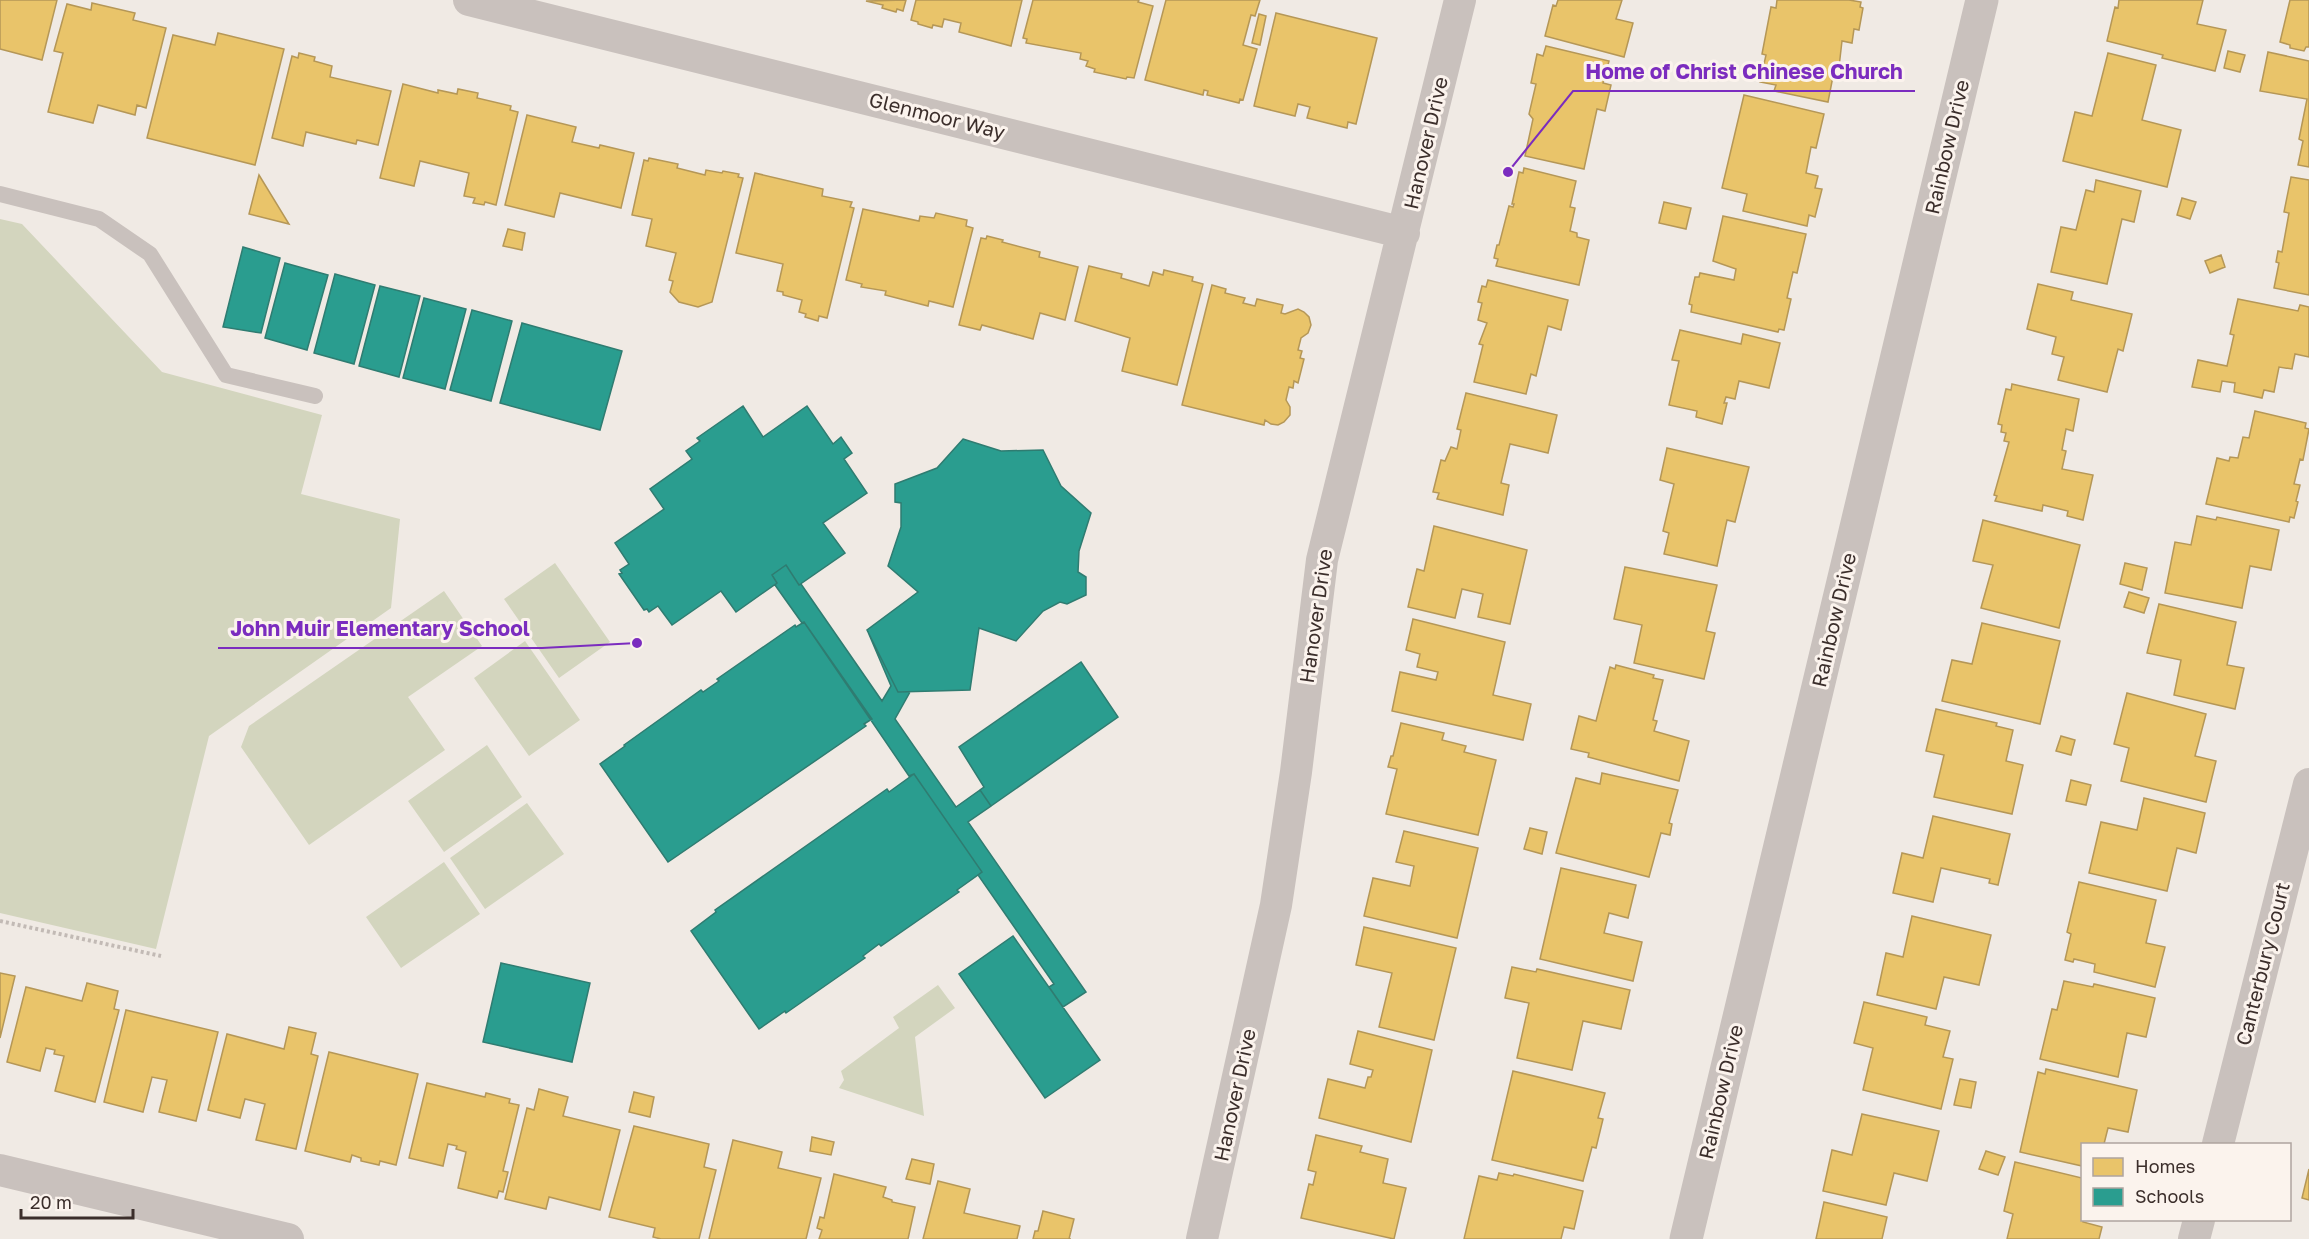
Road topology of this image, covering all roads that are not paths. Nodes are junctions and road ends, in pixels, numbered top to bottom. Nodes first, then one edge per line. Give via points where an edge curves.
1 (469, 0) edge
2 (1460, 0) edge
3 (1982, 0) edge
4 (0, 194) edge
5 (1404, 233) junction
6 (315, 396) dead end
7 (2309, 784) edge
8 (2218, 1143) edge
9 (0, 1170) edge
10 (2199, 1221) edge
11 (281, 1238) edge
12 (1202, 1239) edge
13 (1686, 1239) edge
14 (2194, 1239) edge

1 - 5 street, Glenmoor Way
2 - 5 street, Hanover Drive
3 - 13 street, Rainbow Drive
4 - 6 lane via 99,219 150,254 226,375
5 - 12 street, Hanover Drive via 1322,560 1276,905
7 - 8 street, Canterbury Court
9 - 11 street
10 - 14 street

